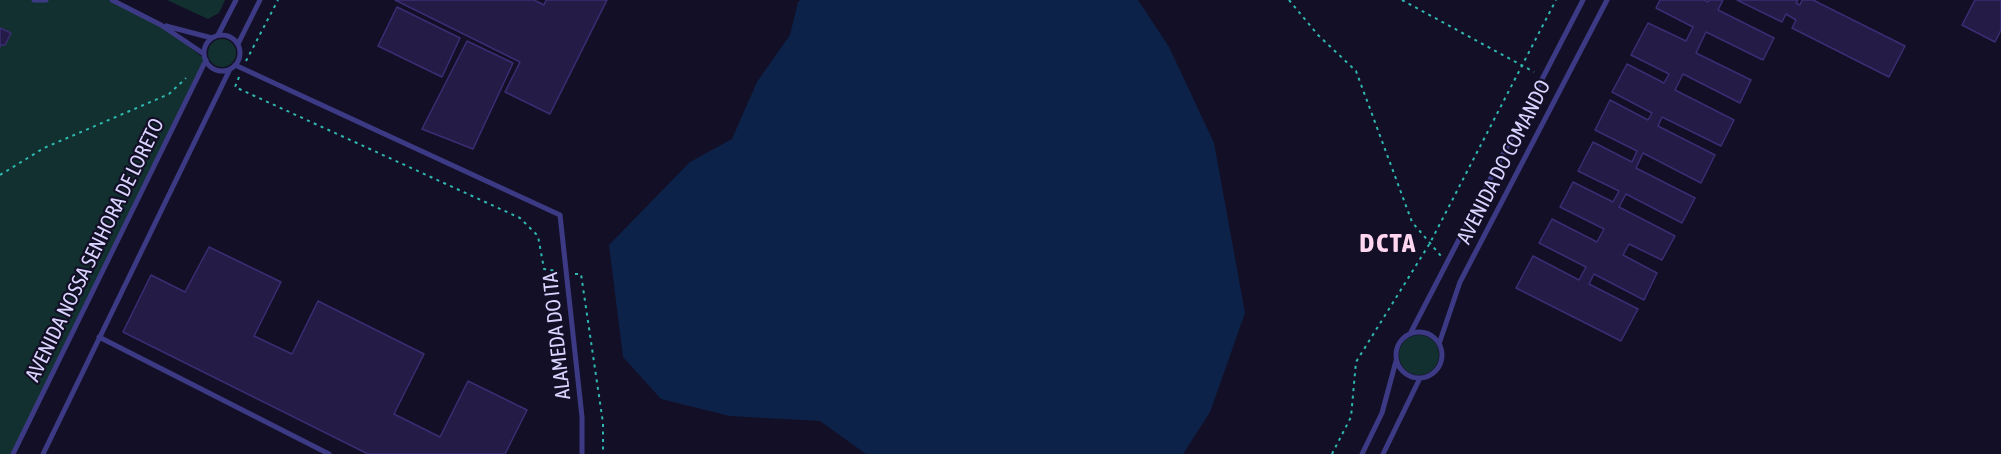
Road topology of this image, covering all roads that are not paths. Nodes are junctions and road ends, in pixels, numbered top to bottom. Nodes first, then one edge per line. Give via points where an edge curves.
1 (34, 0) edge
2 (46, 0) edge
3 (112, 0) edge
4 (236, 0) edge
5 (260, 0) edge
6 (1583, 0) edge
7 (1607, 0) edge
8 (161, 25) junction
9 (215, 37) junction
10 (238, 44) junction
11 (205, 57) junction
12 (232, 67) junction
13 (1410, 334) junction
14 (99, 337) junction
15 (1439, 344) junction
16 (1396, 361) junction
17 (1420, 378) junction
18 (13, 454) edge
19 (43, 454) edge
20 (329, 454) edge
21 (582, 454) edge
22 (1362, 454) edge
23 (1383, 454) edge

1 - 2 lane
3 - 8 lane
4 - 9 lane
5 - 10 lane
6 - 13 lane, AVENIDA DO COMANDO
7 - 15 lane, AVENIDA DO COMANDO via 1460,282
8 - 9 lane
8 - 11 lane
9 - 10 lane via 230,36
9 - 11 lane via 205,48
10 - 12 lane via 240,55
11 - 12 lane via 209,65 219,70
11 - 18 lane, AVENIDA NOSSA SENHORA DE LORETO
12 - 14 lane, AVENIDA NOSSA SENHORA DE LORETO
12 - 21 lane, ALAMEDA DO ITA via 560,215 582,417
13 - 15 lane via 1429,334
13 - 16 lane via 1396,348
14 - 19 lane, AVENIDA NOSSA SENHORA DE LORETO
14 - 20 lane
15 - 17 lane via 1440,363 1433,373
16 - 17 lane via 1405,374
16 - 22 lane via 1382,413
17 - 23 lane

